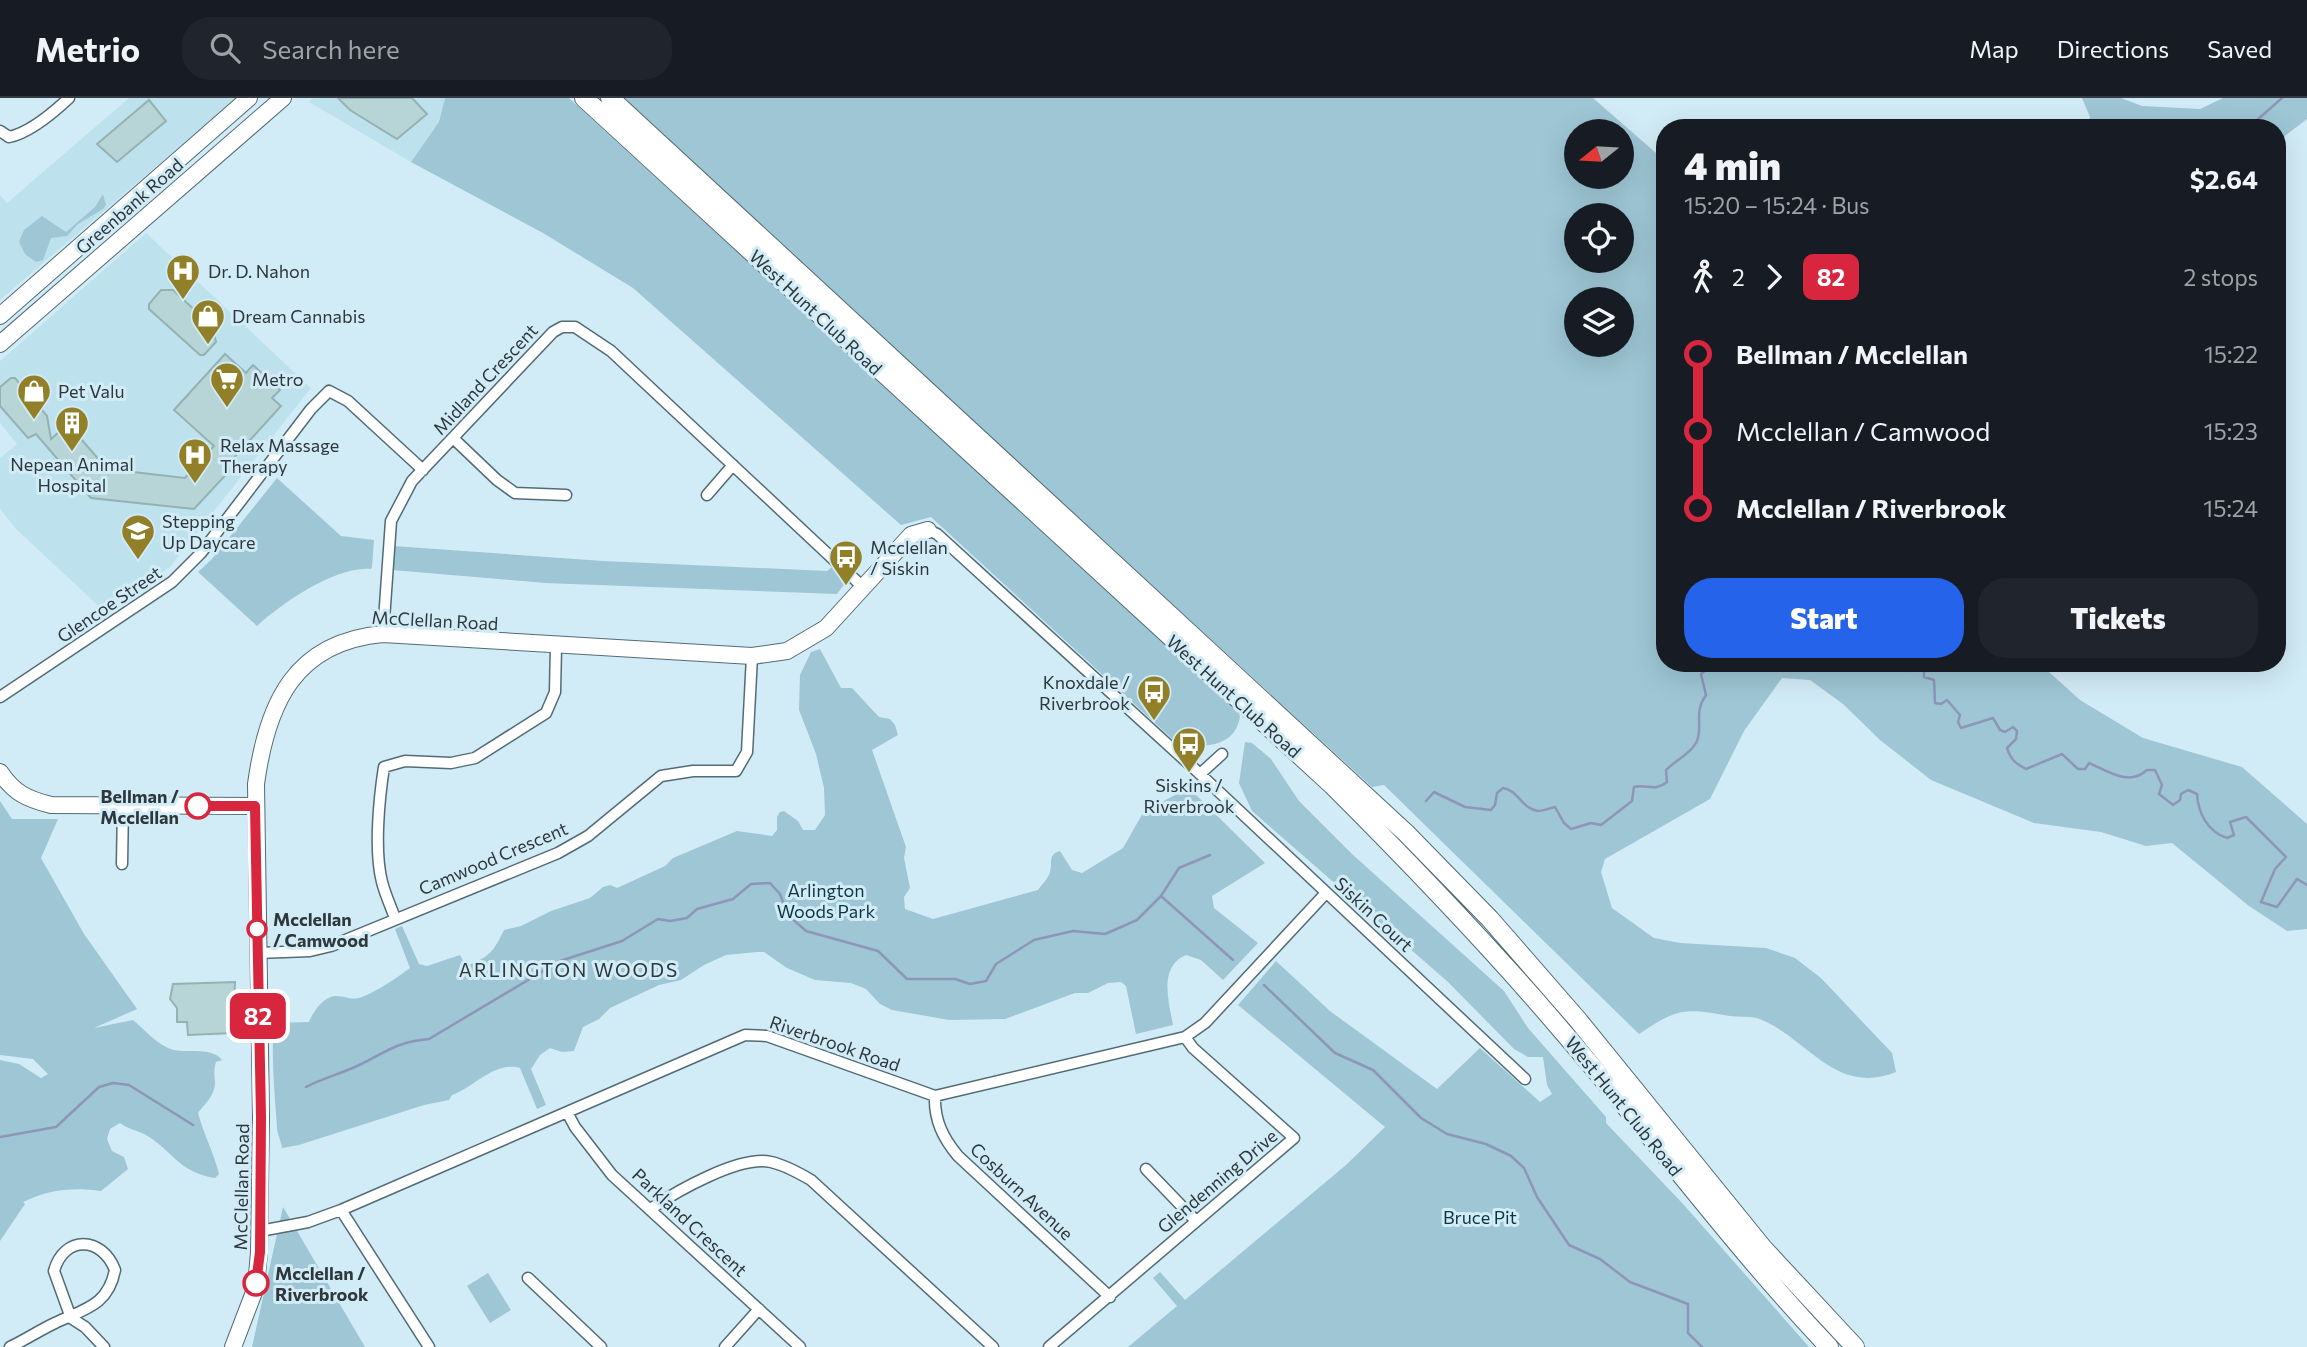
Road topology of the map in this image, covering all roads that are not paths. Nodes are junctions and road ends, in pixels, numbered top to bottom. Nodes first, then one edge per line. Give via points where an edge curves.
1 (69, 98) edge
2 (249, 98) edge
3 (284, 98) edge
4 (584, 98) edge
5 (610, 98) edge
6 (216, 127) junction
7 (0, 131) edge
8 (232, 141) junction
9 (0, 316) edge
10 (0, 344) edge
11 (454, 439) junction
12 (733, 466) junction
13 (423, 470) junction
14 (566, 495) dead end
15 (707, 495) dead end
16 (928, 530) joint
17 (864, 588) junction
18 (383, 634) junction
19 (555, 646) junction
20 (752, 656) junction
21 (0, 697) edge
22 (1223, 754) dead end
23 (0, 772) edge
24 (1200, 774) junction
25 (123, 805) junction
26 (255, 806) junction
27 (122, 864) dead end
28 (1326, 893) junction
29 (395, 918) junction
30 (257, 953) junction
31 (1185, 1037) junction
32 (1525, 1079) dead end
33 (935, 1096) junction
34 (568, 1114) junction
35 (1146, 1169) dead end
36 (652, 1208) junction
37 (341, 1210) junction
38 (1196, 1221) junction
39 (260, 1231) junction
40 (528, 1278) dead end
41 (1110, 1297) junction
42 (759, 1310) junction
43 (71, 1318) junction
44 (10, 1347) edge
45 (104, 1347) edge
46 (233, 1347) edge
47 (429, 1347) edge
48 (601, 1347) edge
49 (725, 1347) edge
50 (800, 1347) edge
51 (993, 1347) edge
52 (1049, 1347) edge
53 (1829, 1347) edge
54 (1855, 1347) edge

1 - 7 street via 22,135 9,137
2 - 6 street, Greenbank Road
3 - 8 street, Greenbank Road
4 - 53 main road, West Hunt Club Road via 1394,846 1573,1042 1726,1232
5 - 54 main road, West Hunt Club Road via 1406,833 1553,991 1763,1248
6 - 8 street
6 - 9 street, Greenbank Road
8 - 10 street, Greenbank Road
11 - 12 street, Midland Crescent via 546,338 562,327 575,327 611,351
11 - 13 street, Midland Crescent
11 - 14 street via 515,493
12 - 15 street
12 - 17 street, Midland Crescent
13 - 18 street, Midland Crescent via 399,500 391,521
13 - 21 street, Glencoe Street via 348,401 329,391 173,582
16 - 17 street, McClellan Road via 911,535
16 - 24 street, Siskin Court
17 - 20 street, McClellan Road via 808,641 787,651
18 - 19 street, McClellan Road
18 - 26 street, McClellan Road via 362,636 320,654 287,684 261,748
19 - 20 street, McClellan Road
19 - 29 street via 555,692 546,713 475,758 452,763 405,761 384,767 379,859
20 - 29 street, Camwood Crescent via 747,752 736,771 661,776 588,836 558,853
22 - 24 street
23 - 25 street via 10,787 28,800 51,805
24 - 28 street, Siskin Court
25 - 26 street
25 - 27 street
26 - 30 street, McClellan Road
28 - 31 street via 1205,1023
28 - 32 street, Siskin Court
29 - 30 street, Camwood Crescent via 331,946
30 - 39 street, McClellan Road
31 - 33 street
31 - 38 street, Glendenning Drive via 1294,1138
33 - 34 street, Riverbrook Road via 767,1036 746,1035
33 - 41 street, Cosburn Avenue via 934,1109 944,1139 958,1156
34 - 36 street, Parkland Crescent via 612,1175
34 - 37 street, Riverbrook Road
35 - 38 street
36 - 42 street, Parkland Crescent
36 - 51 street via 735,1167 757,1161 791,1169 811,1180
37 - 39 street, Riverbrook Road
37 - 47 street
38 - 41 street, Glendenning Drive
39 - 46 street, McClellan Road via 256,1287
40 - 48 street
41 - 52 street, Glendenning Drive
42 - 49 street
42 - 50 street, Parkland Crescent
43 - 43 street via 97,1302 112,1283 115,1270 111,1259 92,1245 81,1244 63,1253 54,1271
43 - 44 street
43 - 45 street

